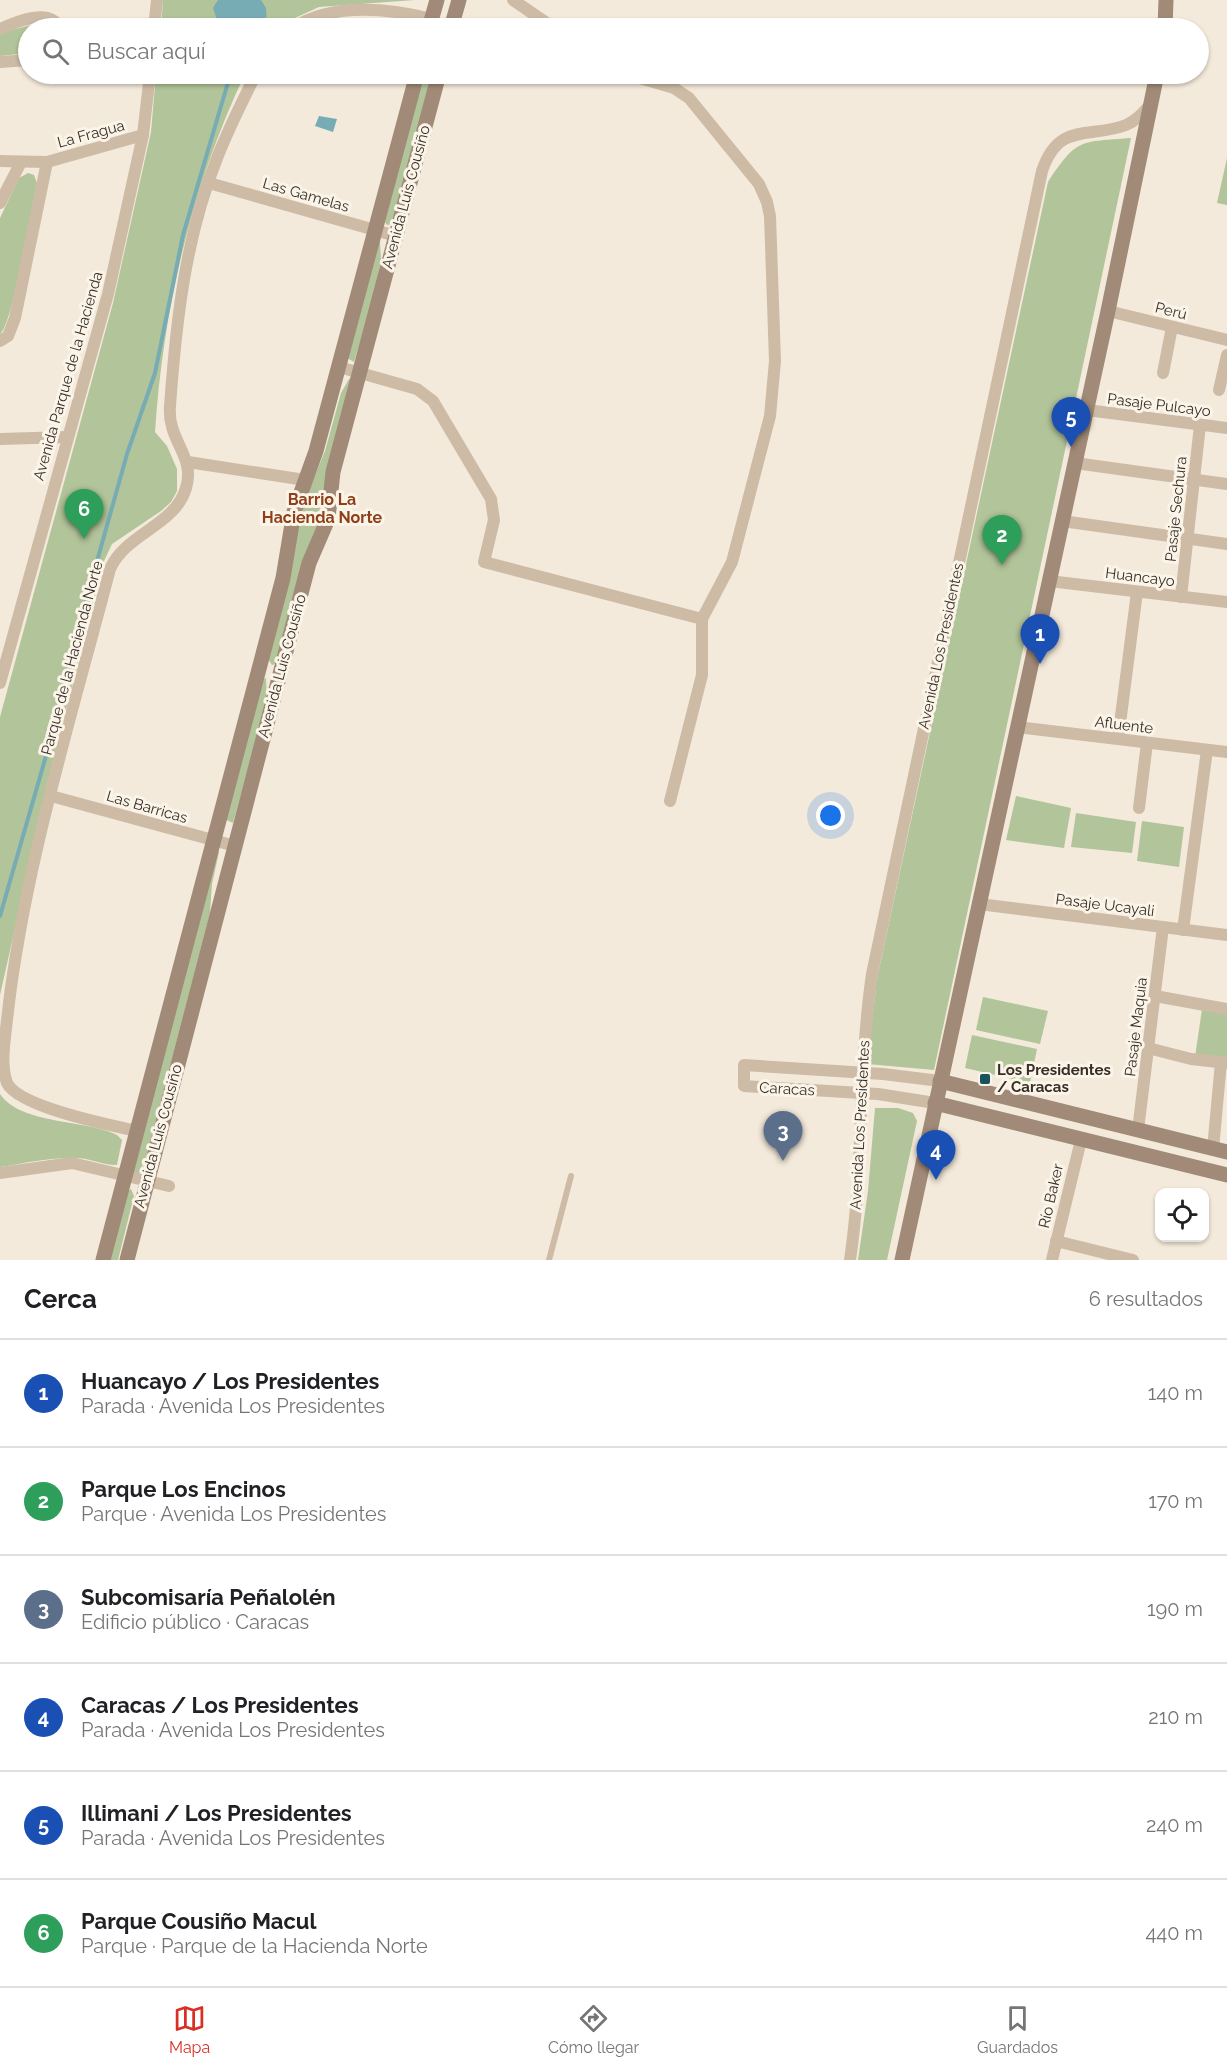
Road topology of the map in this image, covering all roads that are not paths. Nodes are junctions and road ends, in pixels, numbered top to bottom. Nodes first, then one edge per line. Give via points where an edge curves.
1 (157, 0) edge
2 (437, 0) edge
3 (459, 0) edge
4 (513, 0) edge
5 (1166, 0) edge
6 (155, 18) edge
7 (314, 18) edge
8 (412, 18) edge
9 (432, 18) edge
10 (454, 18) edge
11 (539, 18) edge
12 (1165, 18) edge
13 (18, 23) edge
14 (0, 28) edge
15 (18, 61) edge
16 (0, 62) edge
17 (149, 84) edge
18 (251, 84) edge
19 (414, 84) edge
20 (436, 84) edge
21 (660, 84) edge
22 (1155, 84) edge
23 (1150, 105) junction
24 (143, 135) junction
25 (0, 161) edge
26 (21, 162) junction
27 (47, 162) junction
28 (209, 183) junction
29 (0, 203) edge
30 (374, 229) junction
31 (396, 236) junction
32 (1108, 311) junction
33 (1172, 327) junction
34 (1227, 340) edge
35 (0, 341) edge
36 (1227, 355) edge
37 (339, 367) junction
38 (359, 373) junction
39 (1163, 373) dead end
40 (1219, 390) dead end
41 (1087, 410) junction
42 (1200, 425) junction
43 (1227, 428) edge
44 (67, 437) junction
45 (0, 439) edge
46 (188, 462) junction
47 (1075, 463) junction
48 (1193, 479) junction
49 (305, 480) junction
50 (1227, 484) edge
51 (1062, 521) junction
52 (1188, 538) junction
53 (1227, 544) edge
54 (1049, 581) junction
55 (1137, 592) junction
56 (1181, 597) junction
57 (1227, 602) edge
58 (702, 619) junction
59 (258, 670) junction
60 (279, 676) junction
61 (0, 683) edge
62 (1017, 727) junction
63 (1118, 739) junction
64 (1147, 743) junction
65 (1227, 749) edge
66 (1207, 750) junction
67 (51, 796) junction
68 (670, 801) dead end
69 (1139, 808) dead end
70 (213, 840) junction
71 (235, 846) junction
72 (979, 904) junction
73 (1163, 927) junction
74 (1183, 930) junction
75 (1227, 935) edge
76 (1155, 996) junction
77 (1227, 1009) edge
78 (1148, 1048) junction
79 (1224, 1063) edge
80 (863, 1073) junction
81 (940, 1081) junction
82 (862, 1093) junction
83 (935, 1103) junction
84 (1138, 1130) junction
85 (137, 1131) junction
86 (1081, 1140) junction
87 (1220, 1150) edge
88 (0, 1173) edge
89 (1227, 1175) edge
90 (125, 1176) junction
91 (571, 1176) dead end
92 (147, 1181) junction
93 (169, 1186) dead end
94 (1056, 1241) junction
95 (103, 1260) edge
96 (127, 1260) edge
97 (549, 1260) edge
98 (850, 1260) edge
99 (902, 1260) edge
100 (1052, 1260) edge
101 (1133, 1260) edge

1 - 6 street
2 - 9 street
3 - 10 street
4 - 11 street
5 - 12 street
7 - 8 street via 389,10
13 - 14 street
15 - 16 street
17 - 24 street, Avenida Parque de la Hacienda
18 - 28 street
19 - 30 street, Avenida Luis Cousiño
20 - 31 street, Avenida Luis Cousiño
21 - 58 street via 689,98 759,184 769,209 775,361 770,416 732,562
22 - 23 street
23 - 32 street
23 - 80 street, Avenida Los Presidentes via 1125,125 1081,132 1065,140 1052,150 1042,171 882,927 869,998
24 - 27 street, La Fragua
24 - 44 street, Avenida Parque de la Hacienda via 108,294
25 - 26 street, La Fragua
26 - 27 street, La Fragua
26 - 29 street
27 - 35 street, La Fragua via 15,318 11,332
28 - 30 street, Las Gamelas
28 - 46 street via 185,268 176,320 170,426
30 - 31 street, Las Gamelas
30 - 37 street, Avenida Luis Cousiño
31 - 38 street, Avenida Luis Cousiño
32 - 33 street, Perú
32 - 41 street
33 - 34 street, Perú
33 - 39 street
36 - 40 street
37 - 38 street
37 - 49 street, Avenida Luis Cousiño
38 - 58 street via 417,389 433,401 491,499 494,520 484,562
38 - 60 street, Avenida Luis Cousiño via 333,472 328,519 309,563
41 - 42 street, Pasaje Pulcayo
41 - 47 street
42 - 43 street, Pasaje Pulcayo
42 - 48 street, Pasaje Sechura
44 - 45 street
44 - 61 street, Avenida Parque de la Hacienda
46 - 49 street
46 - 67 street, Parque de la Hacienda Norte via 189,479 182,500 167,516 122,548 110,569
47 - 48 street
47 - 51 street
48 - 50 street
48 - 52 street, Pasaje Sechura
49 - 59 street, Avenida Luis Cousiño
51 - 52 street
51 - 54 street
52 - 53 street
52 - 56 street, Pasaje Sechura
54 - 55 street, Huancayo
54 - 62 street
55 - 56 street, Huancayo
55 - 63 street
56 - 57 street, Huancayo
58 - 68 street via 702,675
59 - 60 street
59 - 70 street, Avenida Luis Cousiño
60 - 71 street, Avenida Luis Cousiño
62 - 63 street, Afluente
62 - 72 street
63 - 64 street, Afluente
64 - 66 street, Afluente
64 - 69 street
65 - 66 street, Afluente
66 - 74 street
67 - 70 street, Las Barricas
67 - 85 street, Parque de la Hacienda Norte via 19,936 3,1071 17,1094 37,1103
70 - 71 street, Las Barricas
70 - 85 street, Avenida Luis Cousiño
71 - 92 street, Avenida Luis Cousiño
72 - 73 street, Pasaje Ucayali
72 - 81 street
73 - 74 street, Pasaje Ucayali
73 - 76 street, Pasaje Maquia
74 - 75 street, Pasaje Ucayali
76 - 77 street
76 - 78 street, Pasaje Maquia
78 - 79 street
78 - 84 street, Pasaje Maquia
79 - 87 street
80 - 81 street, Caracas
80 - 82 street, Avenida Los Presidentes
80 - 82 street, Caracas via 744,1065 744,1086
81 - 83 street
81 - 84 street, Caracas
82 - 83 street, Caracas
82 - 98 street, Avenida Los Presidentes
83 - 86 street, Caracas
83 - 99 street
84 - 87 street, Caracas
85 - 90 street, Avenida Luis Cousiño
86 - 89 street, Caracas
86 - 94 street, Río Baker
88 - 90 street via 72,1163
90 - 92 street
90 - 95 street, Avenida Luis Cousiño
91 - 97 lane
92 - 93 street
92 - 96 street, Avenida Luis Cousiño
94 - 100 street, Río Baker
94 - 101 street

